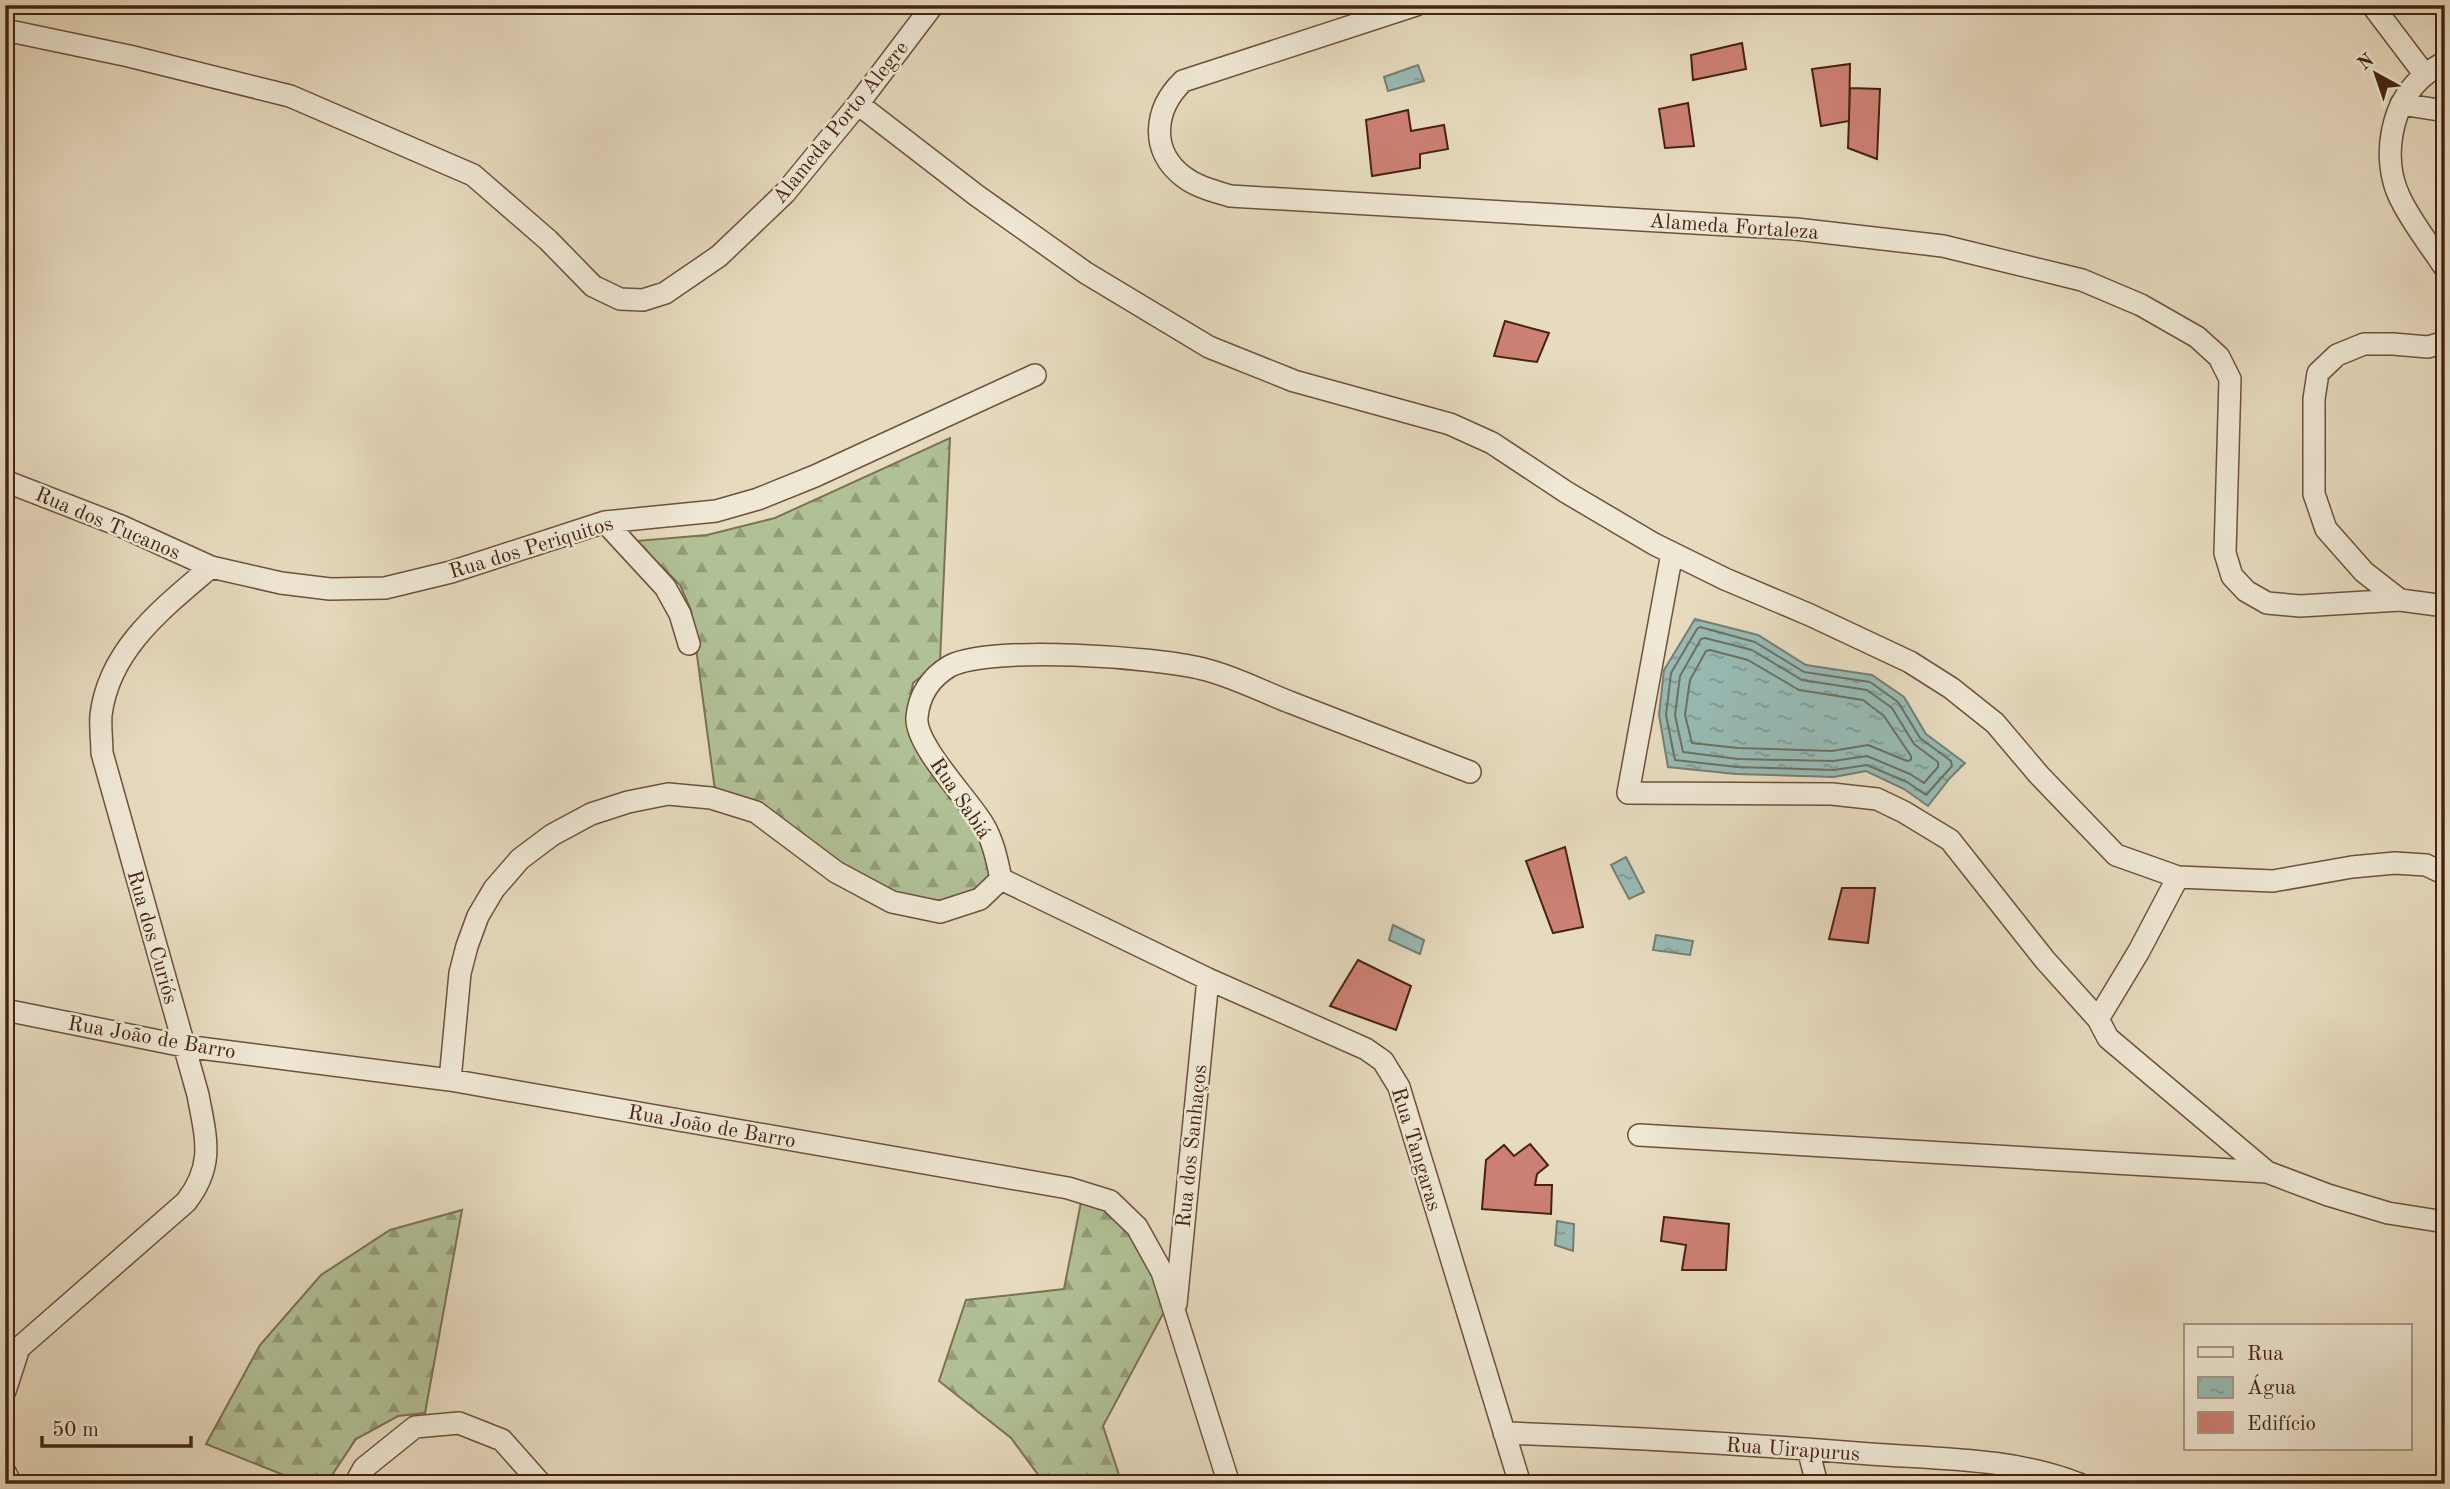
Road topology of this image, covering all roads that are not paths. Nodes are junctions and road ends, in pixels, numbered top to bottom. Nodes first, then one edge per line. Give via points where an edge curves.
1 (933, 5) edge
2 (1416, 5) edge
3 (2372, 5) edge
4 (5, 30) edge
5 (2445, 62) edge
6 (2425, 75) junction
7 (858, 104) junction
8 (2402, 104) junction
9 (2445, 111) edge
10 (2445, 268) edge
11 (2445, 342) edge
12 (1035, 375) dead end
13 (5, 481) edge
14 (605, 522) junction
15 (1672, 553) junction
16 (211, 567) junction
17 (2400, 600) junction
18 (2445, 606) edge
19 (689, 644) dead end
20 (1470, 772) dead end
21 (2445, 874) edge
22 (2178, 877) junction
23 (1001, 879) junction
24 (1208, 979) junction
25 (5, 1010) edge
26 (2098, 1020) junction
27 (184, 1046) junction
28 (450, 1080) junction
29 (1639, 1135) dead end
30 (2267, 1172) junction
31 (2445, 1222) edge
32 (1175, 1313) junction
33 (5, 1391) edge
34 (1504, 1433) junction
35 (1808, 1449) junction
36 (5, 1472) edge
37 (11, 1484) edge
38 (355, 1484) edge
39 (541, 1484) edge
40 (1229, 1484) edge
41 (1520, 1484) edge
42 (1817, 1484) edge
43 (2079, 1484) edge

1 - 7 street, Alameda Porto Alegre
2 - 17 street, Alameda Fortaleza via 1183,81 1161,113 1159,132 1172,167 1206,189 1230,196 1796,229 1943,246 2082,281 2141,305 2197,337 2219,357 2230,379 2225,553 2232,576 2246,591 2267,603 2300,606
3 - 6 street
4 - 7 street, Alameda Porto Alegre via 290,96 473,175 593,286 620,299 643,300 665,293 719,257 785,193
5 - 6 street
6 - 8 street
7 - 15 street via 1086,273 1209,347 1294,382 1450,424 1492,443
8 - 9 street
8 - 10 street via 2389,160 2399,197
11 - 17 street via 2428,347 2364,344 2337,355 2318,373 2314,494 2326,529 2364,572
12 - 14 street, Rua dos Periquitos via 758,499 716,511
13 - 16 street, Rua dos Tucanos
14 - 16 street, Rua dos Periquitos via 451,572 385,588 330,589
14 - 19 street via 665,587
15 - 22 street via 1910,662 1951,688 1995,723 2116,855
15 - 26 street via 1628,793 1832,794 1877,799 1950,840
16 - 27 street, Rua dos Curiós via 123,652 110,677 101,716 102,753
17 - 18 street, Alameda Fortaleza
20 - 23 street, Rua Sabiá via 1205,669 1155,660 972,659 931,680 919,701 916,721 925,744 984,824
21 - 22 street via 2426,866 2395,863 2273,881
22 - 26 street
23 - 24 street, Rua Tangaras
23 - 28 street via 980,899 940,912 892,902 836,872 755,812 711,798 668,794 592,814 520,859 478,915 460,973
24 - 32 street, Rua dos Sanhaços
24 - 34 street, Rua Tangaras via 1366,1049 1393,1075
25 - 27 street, Rua João de Barro
26 - 30 street via 2108,1038
27 - 28 street, Rua João de Barro
27 - 33 street, Rua dos Curiós via 204,1131 207,1164 197,1188 19,1348
28 - 32 street, Rua João de Barro via 1068,1188 1110,1201 1137,1227 1162,1272
29 - 30 street
30 - 31 street via 2388,1213
32 - 40 street, Rua João de Barro
34 - 35 street, Rua Uirapurus
34 - 41 street, Rua Tangaras
35 - 42 street
35 - 43 street, Rua Uirapurus via 1988,1462
36 - 37 street
38 - 39 street via 364,1468 415,1427 459,1423 502,1440

